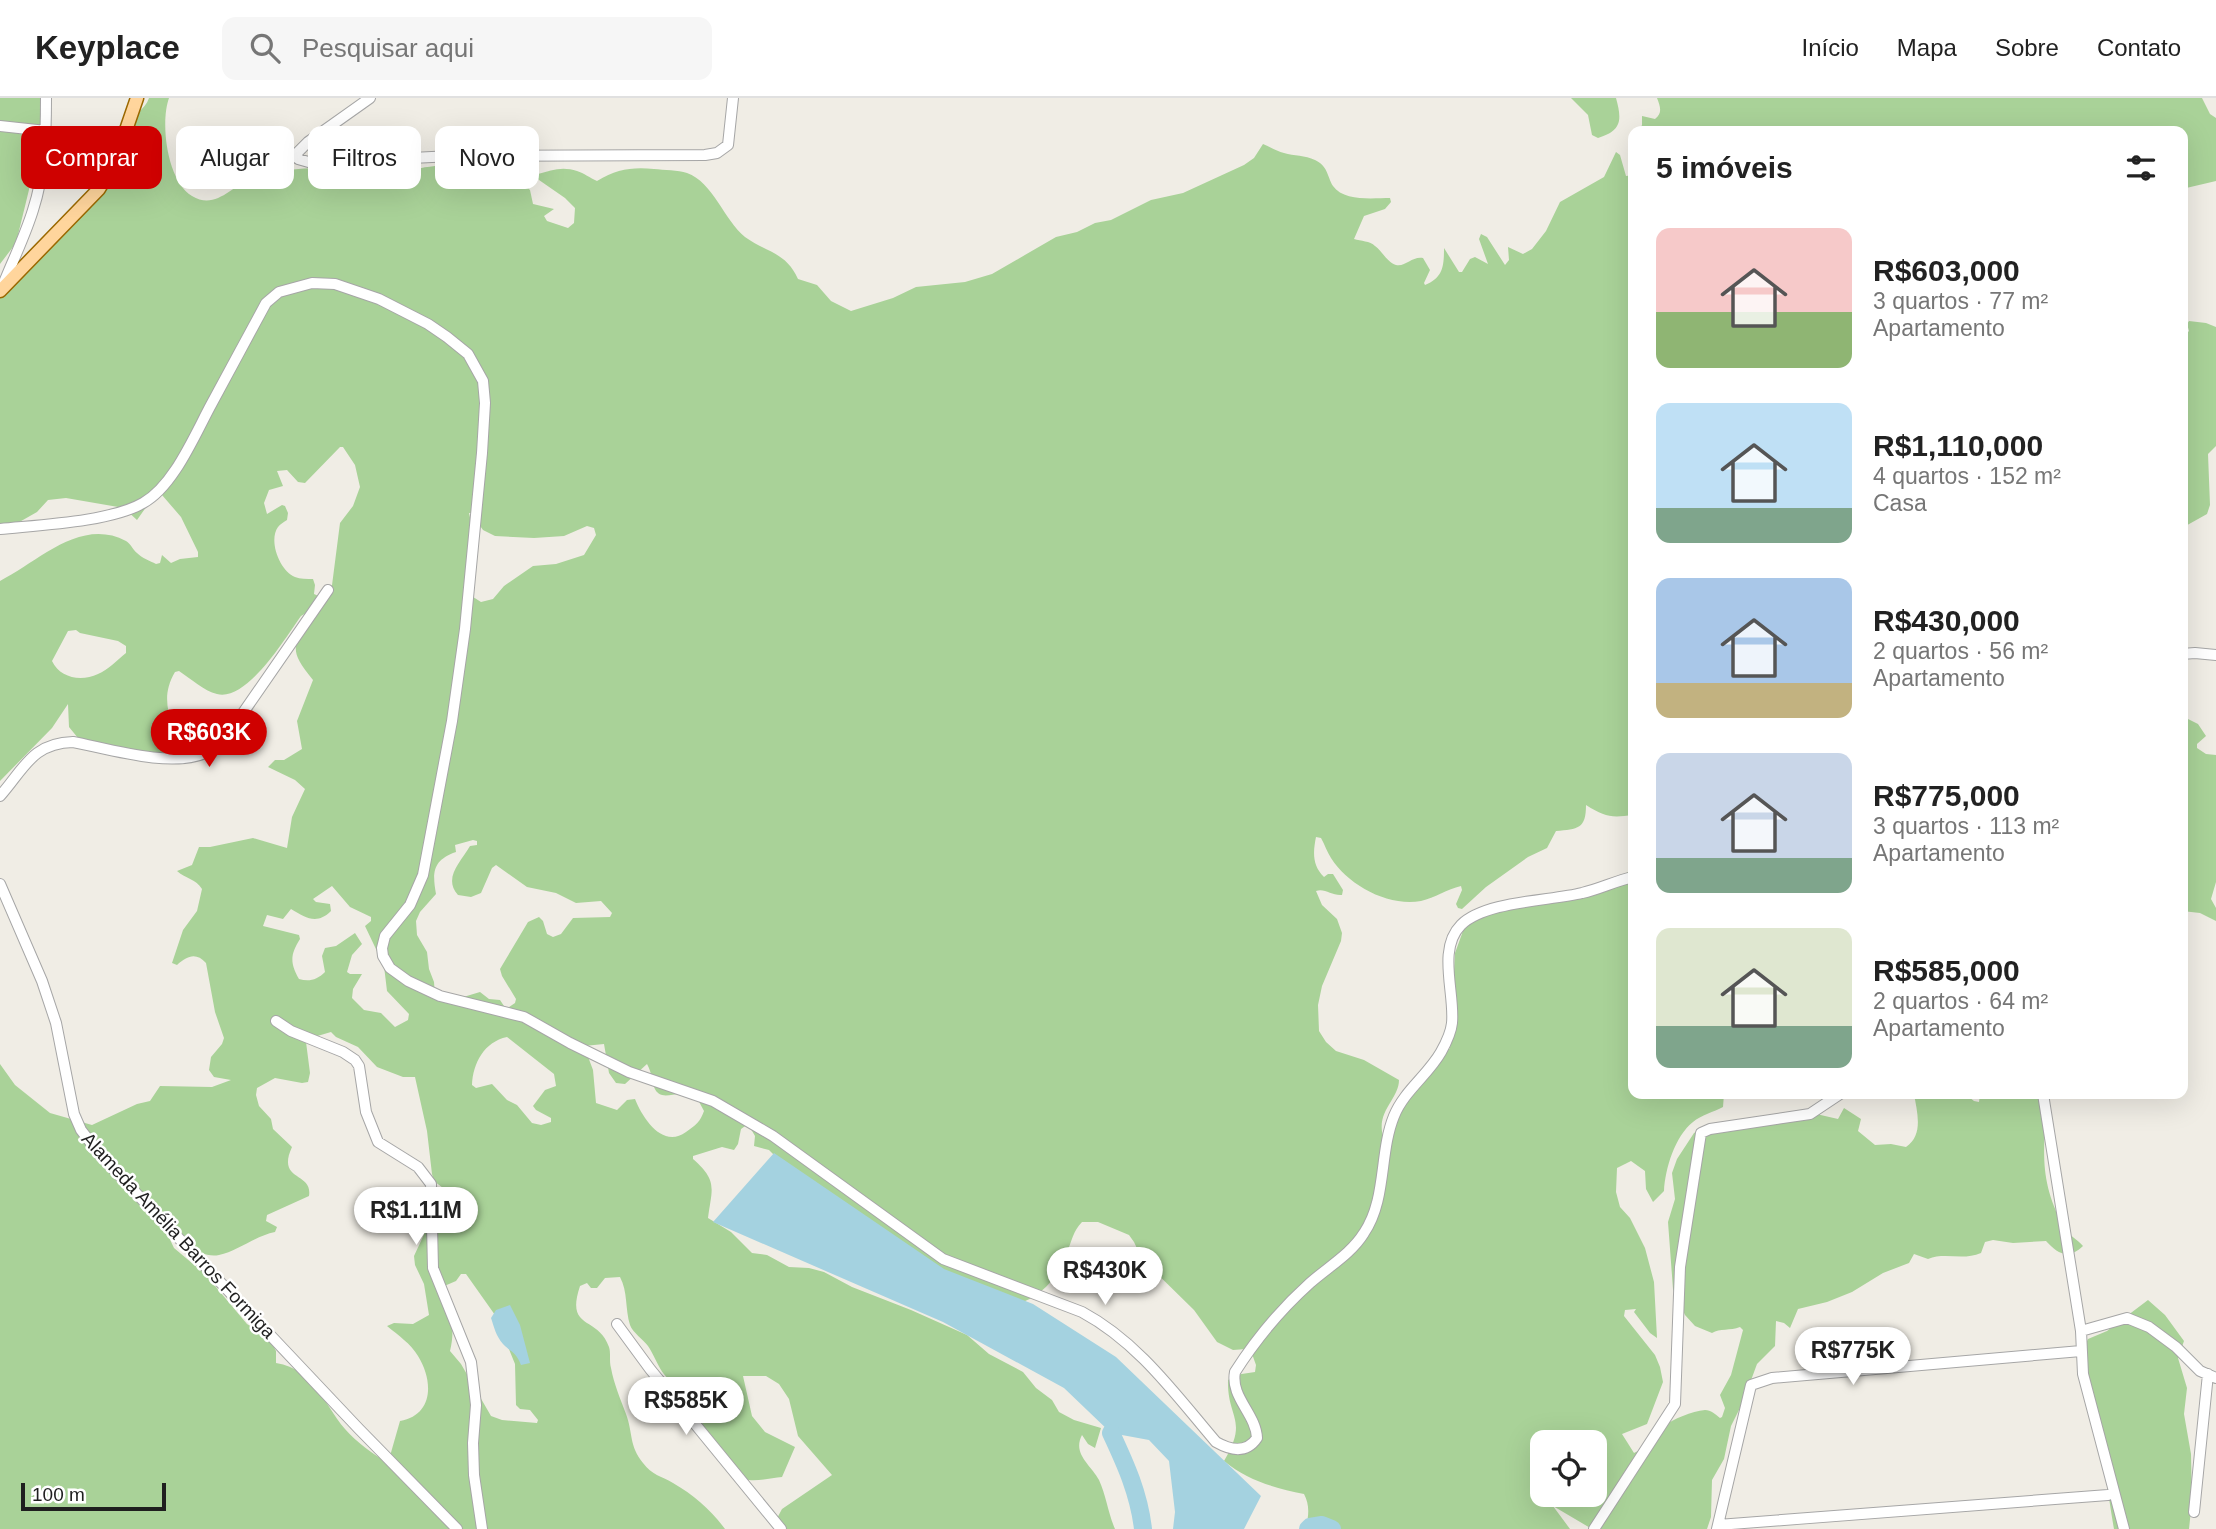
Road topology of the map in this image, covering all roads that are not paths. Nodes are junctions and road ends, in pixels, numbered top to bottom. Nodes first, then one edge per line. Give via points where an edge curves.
1 (46, 98) edge
2 (137, 98) edge
3 (370, 98) edge
4 (733, 98) edge
5 (0, 126) edge
6 (46, 126) edge
7 (21, 128) edge
8 (38, 189) edge
9 (1, 290) edge
10 (0, 529) edge
11 (328, 590) dead end
12 (2188, 654) edge
13 (2216, 655) edge
14 (1, 797) edge
15 (1628, 879) edge
16 (0, 884) edge
17 (276, 1021) dead end
18 (1832, 1099) edge
19 (2044, 1099) edge
20 (617, 1324) dead end
21 (2081, 1331) junction
22 (2081, 1351) junction
23 (2212, 1376) edge
24 (2108, 1495) dead end
25 (2194, 1512) dead end
26 (1717, 1527) edge
27 (457, 1529) edge
28 (482, 1529) edge
29 (781, 1529) edge
30 (1594, 1529) edge
31 (2124, 1529) edge

1 - 6 street
2 - 9 main road via 115,162 99,189
3 - 4 street via 308,142 297,153 298,159 312,163 466,155 705,155 728,145
5 - 7 street
8 - 9 street via 33,212
10 - 15 street via 119,513 156,494 194,436 266,303 279,292 312,283 335,284 379,299 447,337 468,354 483,381 482,453 452,721 423,875 410,905 385,936 383,956 390,968 440,996 524,1017 629,1072 713,1101 774,1136 943,1259 1102,1323 1135,1350 1228,1449 1247,1447 1256,1438 1253,1420 1233,1381 1235,1372 1278,1313 1349,1251 1373,1217 1394,1117 1450,1033 1449,958 1454,933 1474,916 1503,906 1580,893
11 - 14 street via 215,748 176,758 56,742 34,755
12 - 13 street
16 - 27 street, Alameda Amélia Barros Formiga via 56,1023 74,1114 82,1130 101,1156
17 - 28 street via 355,1060 378,1142 418,1167 431,1184 433,1268 471,1362 476,1405 474,1475
18 - 30 street via 1810,1114 1701,1133 1680,1266 1675,1404
19 - 21 street
20 - 29 street
21 - 22 street
21 - 23 street via 2127,1318 2149,1327
22 - 26 street via 1772,1378 1751,1385
22 - 31 street
23 - 25 street
24 - 26 street

